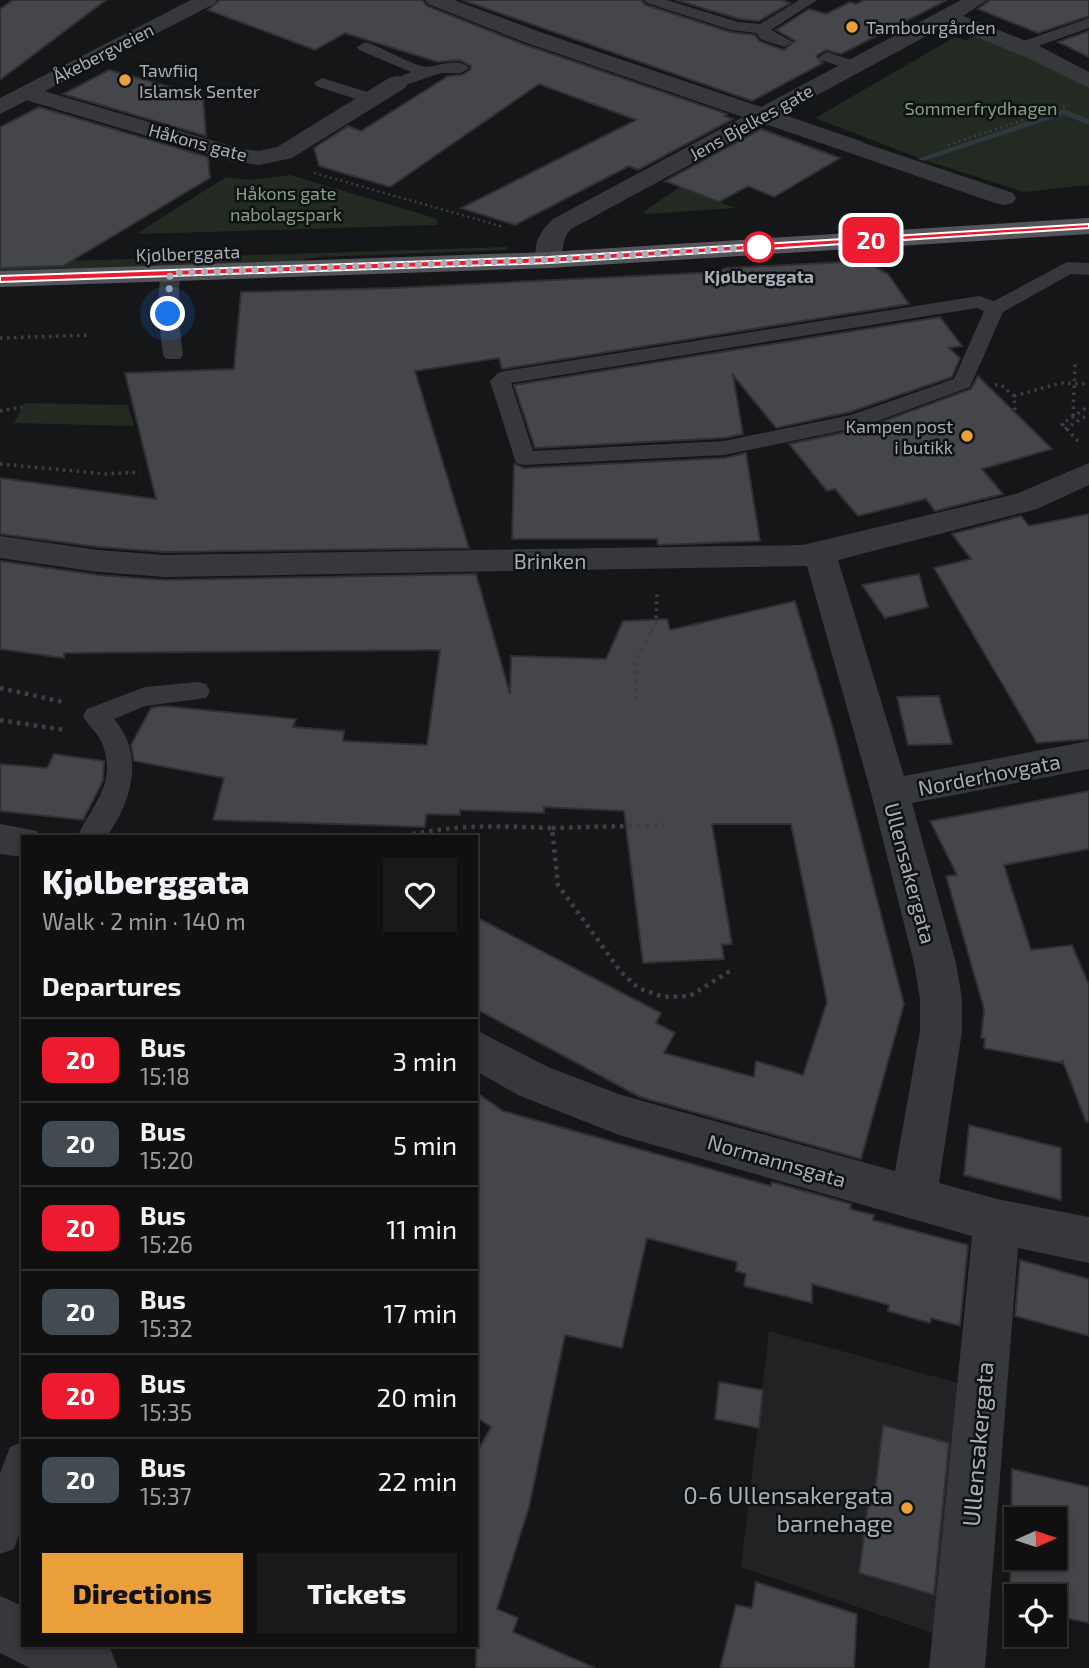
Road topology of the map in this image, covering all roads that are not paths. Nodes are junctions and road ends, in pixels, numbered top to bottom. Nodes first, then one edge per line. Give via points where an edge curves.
1 (207, 0) edge
2 (435, 0) edge
3 (652, 0) edge
4 (809, 0) edge
5 (977, 0) edge
6 (946, 16) junction
7 (1089, 23) edge
8 (763, 29) junction
9 (785, 42) dead end
10 (365, 47) dead end
11 (1021, 47) junction
12 (827, 57) dead end
13 (854, 66) junction
14 (461, 68) dead end
15 (426, 73) junction
16 (1089, 81) edge
17 (322, 83) dead end
18 (397, 83) joint
19 (27, 93) junction
20 (371, 99) junction
21 (0, 107) edge
22 (763, 117) junction
23 (1004, 198) dead end
24 (1089, 209) edge
25 (1089, 226) edge
26 (548, 251) junction
27 (0, 259) edge
28 (1089, 269) edge
29 (170, 273) junction
30 (0, 279) edge
31 (995, 309) junction
32 (173, 355) dead end
33 (1085, 459) edge
34 (0, 547) edge
35 (820, 554) junction
36 (197, 691) dead end
37 (1089, 755) edge
38 (890, 793) junction
39 (93, 835) edge
40 (0, 839) edge
41 (21, 842) edge
42 (478, 1050) edge
43 (913, 1198) junction
44 (997, 1221) junction
45 (1089, 1240) edge
46 (21, 1467) edge
47 (0, 1535) edge
48 (0, 1624) edge
49 (21, 1634) edge
50 (47, 1647) edge
51 (89, 1668) edge
52 (957, 1668) edge

1 - 19 street, Åkebergveien
2 - 22 street
3 - 8 lane via 736,27
4 - 8 lane
5 - 6 street, Jens Bjelkes gate
6 - 11 street
6 - 13 street, Jens Bjelkes gate
7 - 11 lane
8 - 9 lane via 766,36
10 - 15 lane
11 - 16 street
12 - 13 lane
13 - 22 street, Jens Bjelkes gate
14 - 15 lane
15 - 18 lane
17 - 20 lane
18 - 20 street, Håkons gate
19 - 20 street, Håkons gate via 259,158 292,149
19 - 21 street, Åkebergveien
22 - 23 street
22 - 26 street, Jens Bjelkes gate via 562,224 552,232
24 - 26 main road, Kjølberggata
25 - 26 main road, Kjølberggata
26 - 27 main road, Kjølberggata
26 - 29 main road, Kjølberggata
28 - 31 lane via 1067,268
29 - 30 main road, Kjølberggata
29 - 32 lane
31 - 31 lane via 963,383 856,421 724,448 524,458 500,381 979,302
33 - 35 street, Brinken via 1026,502
34 - 35 street, Brinken via 164,566 759,559
35 - 38 street, Ullensakergata
36 - 39 lane via 138,696 104,726 121,766 119,788 106,820
37 - 38 street, Norderhovgata
38 - 43 street, Ullensakergata via 941,999 941,1031
40 - 41 street
42 - 43 street, Normannsgata via 533,1081 619,1115
43 - 44 street, Normannsgata
44 - 45 street, Normannsgata
44 - 52 street, Ullensakergata
46 - 47 lane
48 - 49 street
50 - 51 street

